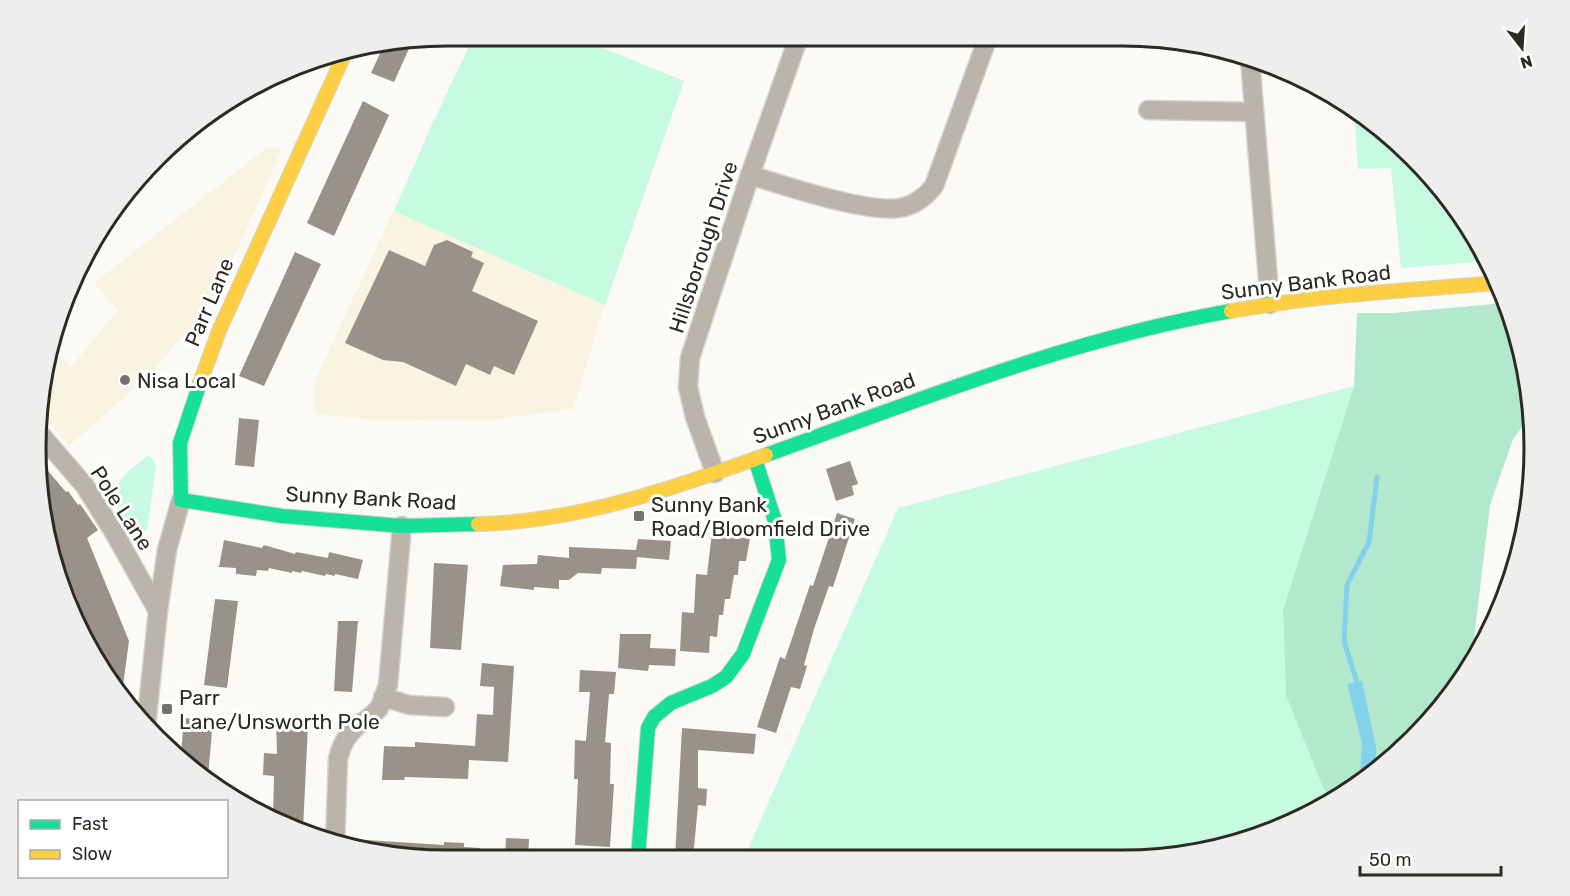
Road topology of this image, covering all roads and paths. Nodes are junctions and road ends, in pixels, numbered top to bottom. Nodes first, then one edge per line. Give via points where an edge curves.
1 (795, 46) edge
2 (985, 46) edge
3 (341, 61) edge
4 (1251, 68) edge
5 (1148, 110) dead end
6 (1254, 112) junction
7 (750, 175) junction
8 (1488, 284) edge
9 (1270, 304) junction
10 (46, 441) edge
11 (754, 459) junction
12 (715, 473) junction
13 (181, 500) junction
14 (402, 526) junction
15 (158, 610) junction
16 (383, 697) junction
17 (445, 707) dead end
18 (147, 714) edge
19 (335, 833) edge
20 (639, 850) edge

1 - 7 street, Hillsborough Drive
2 - 7 street via 934,186 915,203 878,208
3 - 13 street, Parr Lane via 219,331 192,403 180,443
4 - 6 street
5 - 6 street
6 - 9 street
7 - 12 street, Hillsborough Drive via 690,358 688,387
8 - 9 street, Sunny Bank Road
9 - 11 street, Sunny Bank Road via 1201,316 1072,348
10 - 15 street, Pole Lane via 85,486
11 - 12 street, Sunny Bank Road
11 - 20 street via 777,525 779,560 735,668 723,679 670,704 652,718
12 - 14 street, Sunny Bank Road via 595,508 501,524
13 - 14 street, Sunny Bank Road via 282,516
13 - 15 street, Parr Lane via 167,550
14 - 16 street via 388,685
15 - 18 street, Parr Lane
16 - 17 street via 409,705
16 - 19 street via 371,717 355,728 340,750

